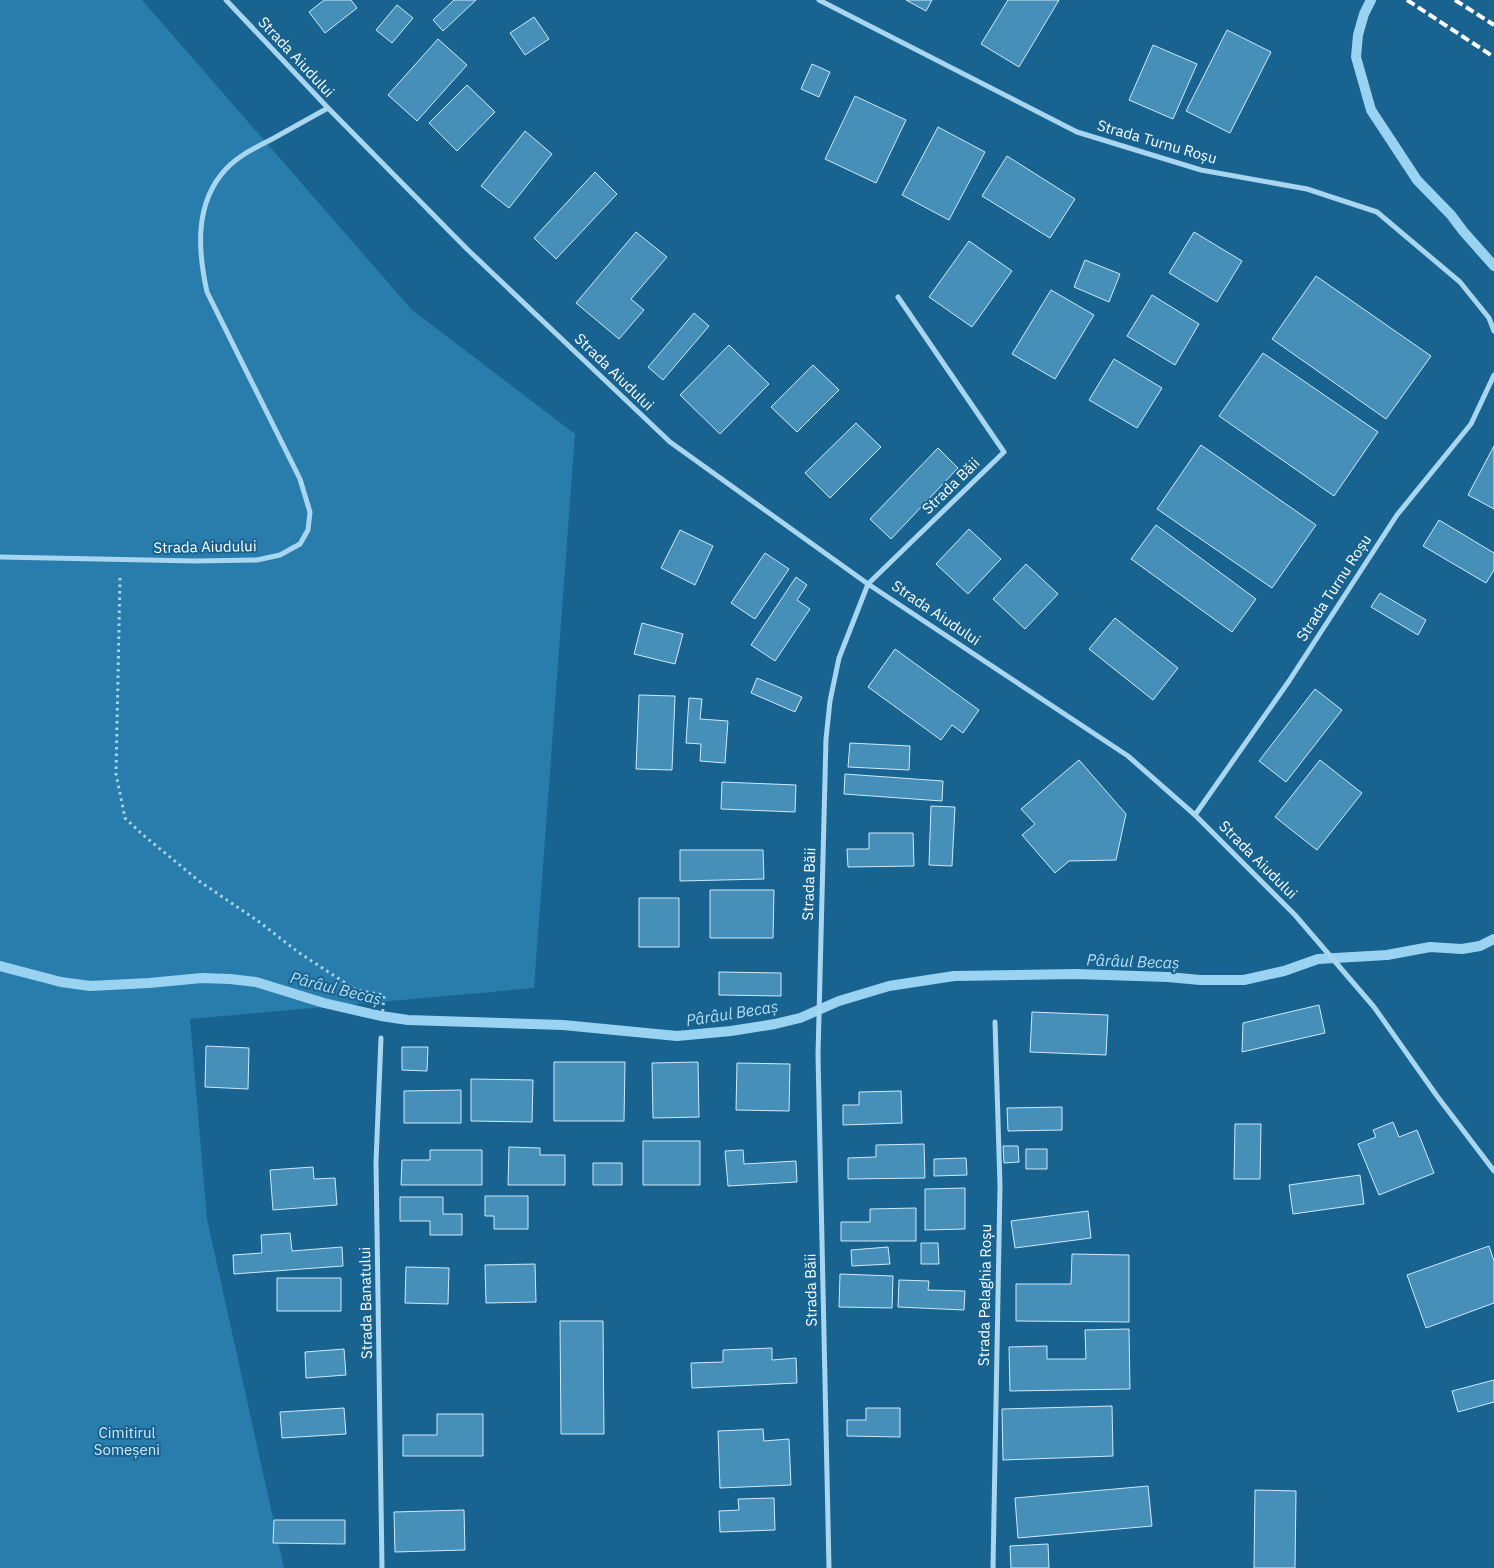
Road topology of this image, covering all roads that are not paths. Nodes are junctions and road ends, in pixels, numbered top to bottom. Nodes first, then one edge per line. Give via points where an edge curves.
1 (226, 0) edge
2 (819, 0) edge
3 (328, 108) junction
4 (898, 298) dead end
5 (1494, 331) edge
6 (1494, 375) edge
7 (0, 557) edge
8 (868, 584) junction
9 (1195, 815) junction
10 (995, 1022) dead end
11 (381, 1038) road end
12 (1494, 1171) edge
13 (382, 1568) edge
14 (829, 1568) edge
15 (993, 1568) edge

1 - 3 street, Strada Aiudului
2 - 5 street, Strada Turnu Roșu via 1077,132 1201,170 1308,189 1378,212 1460,282 1489,318
3 - 7 street, Strada Aiudului via 249,151 226,169 211,189 202,215 202,266 207,292 300,479 310,512 308,530 300,544 280,555 257,560
3 - 8 street, Strada Aiudului via 467,249 670,442
4 - 8 street, Strada Băii via 1004,452
6 - 9 street, Strada Turnu Roșu via 1471,424 1397,515 1289,681
8 - 9 street, Strada Aiudului via 1128,756
8 - 14 street, Strada Băii via 839,658 826,739 818,1055
9 - 12 street, Strada Aiudului via 1296,915 1374,1007
10 - 15 street, Strada Pelaghia Roșu via 1000,1186
11 - 13 street, Strada Banatului via 376,1162

